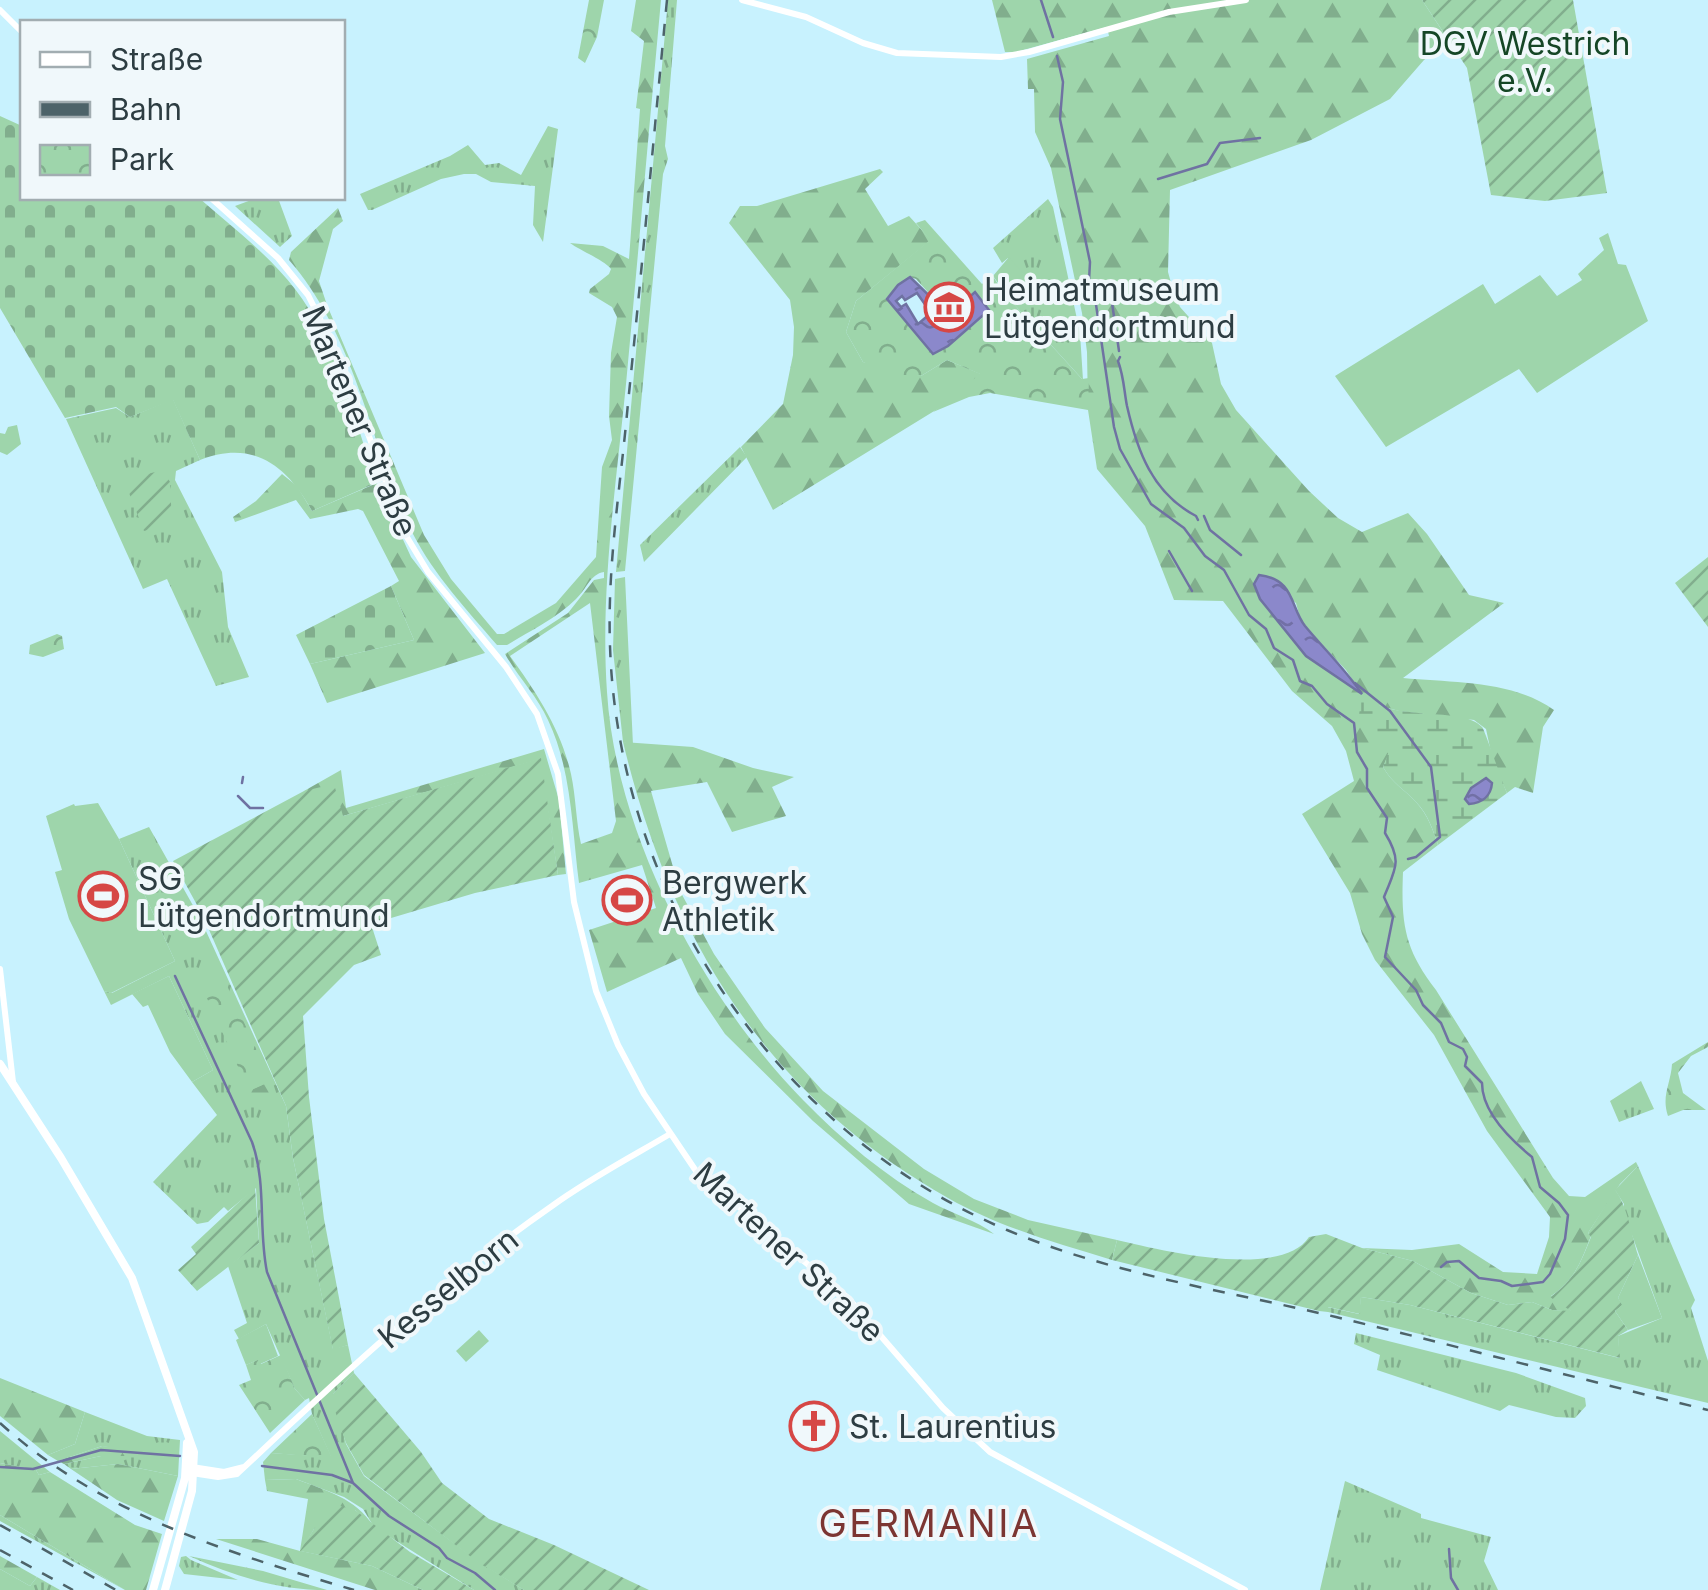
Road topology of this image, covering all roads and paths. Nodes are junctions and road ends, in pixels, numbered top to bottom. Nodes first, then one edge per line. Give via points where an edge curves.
1 (742, 0) edge
2 (1246, 0) edge
3 (0, 10) edge
4 (20, 30) edge
5 (213, 200) edge
6 (0, 969) edge
7 (7, 1046) junction
8 (0, 1060) edge
9 (14, 1085) junction
10 (670, 1134) junction
11 (192, 1470) junction
12 (153, 1590) edge
13 (165, 1590) edge
14 (1245, 1590) edge

1 - 2 street via 897,53 1001,56 1169,12
3 - 4 street
5 - 10 street, Martener Straße via 308,294 342,363 411,544 537,714 558,774 574,902 592,976 618,1044
6 - 7 street
7 - 8 street
7 - 9 street
8 - 9 main road
9 - 11 main road via 132,1278 187,1433
10 - 11 street, Kesselborn via 542,1212 401,1324 236,1474
10 - 14 street, Martener Straße via 702,1177 848,1298 990,1452
11 - 12 main road
11 - 13 main road

